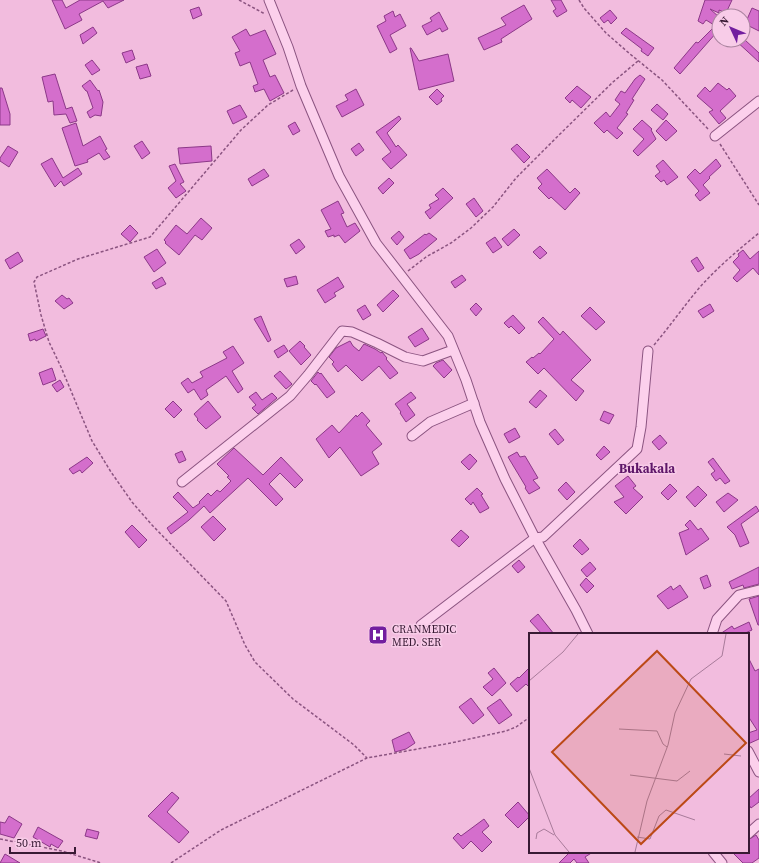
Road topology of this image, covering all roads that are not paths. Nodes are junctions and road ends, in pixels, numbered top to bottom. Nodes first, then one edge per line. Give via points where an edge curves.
1 (269, 0) edge
2 (759, 101) edge
3 (715, 136) road end
4 (453, 350) junction
5 (648, 351) road end
6 (474, 403) junction
7 (412, 436) dead end
8 (182, 482) dead end
9 (535, 538) junction
10 (759, 590) edge
11 (421, 625) dead end
12 (588, 633) edge
13 (712, 633) edge
14 (749, 753) edge
15 (759, 772) edge
16 (759, 824) edge
17 (749, 833) edge
18 (714, 853) edge
19 (722, 863) edge

1 - 4 street via 301,86 339,176 376,243 448,336
2 - 3 street
4 - 6 street
4 - 8 street via 423,361 405,357 352,332 342,331 290,396
5 - 9 street via 637,449 543,537
6 - 7 street via 430,422
6 - 9 street via 480,422
9 - 11 street
9 - 12 street
10 - 13 street via 738,596 717,619
14 - 15 street
16 - 17 street
18 - 19 street

